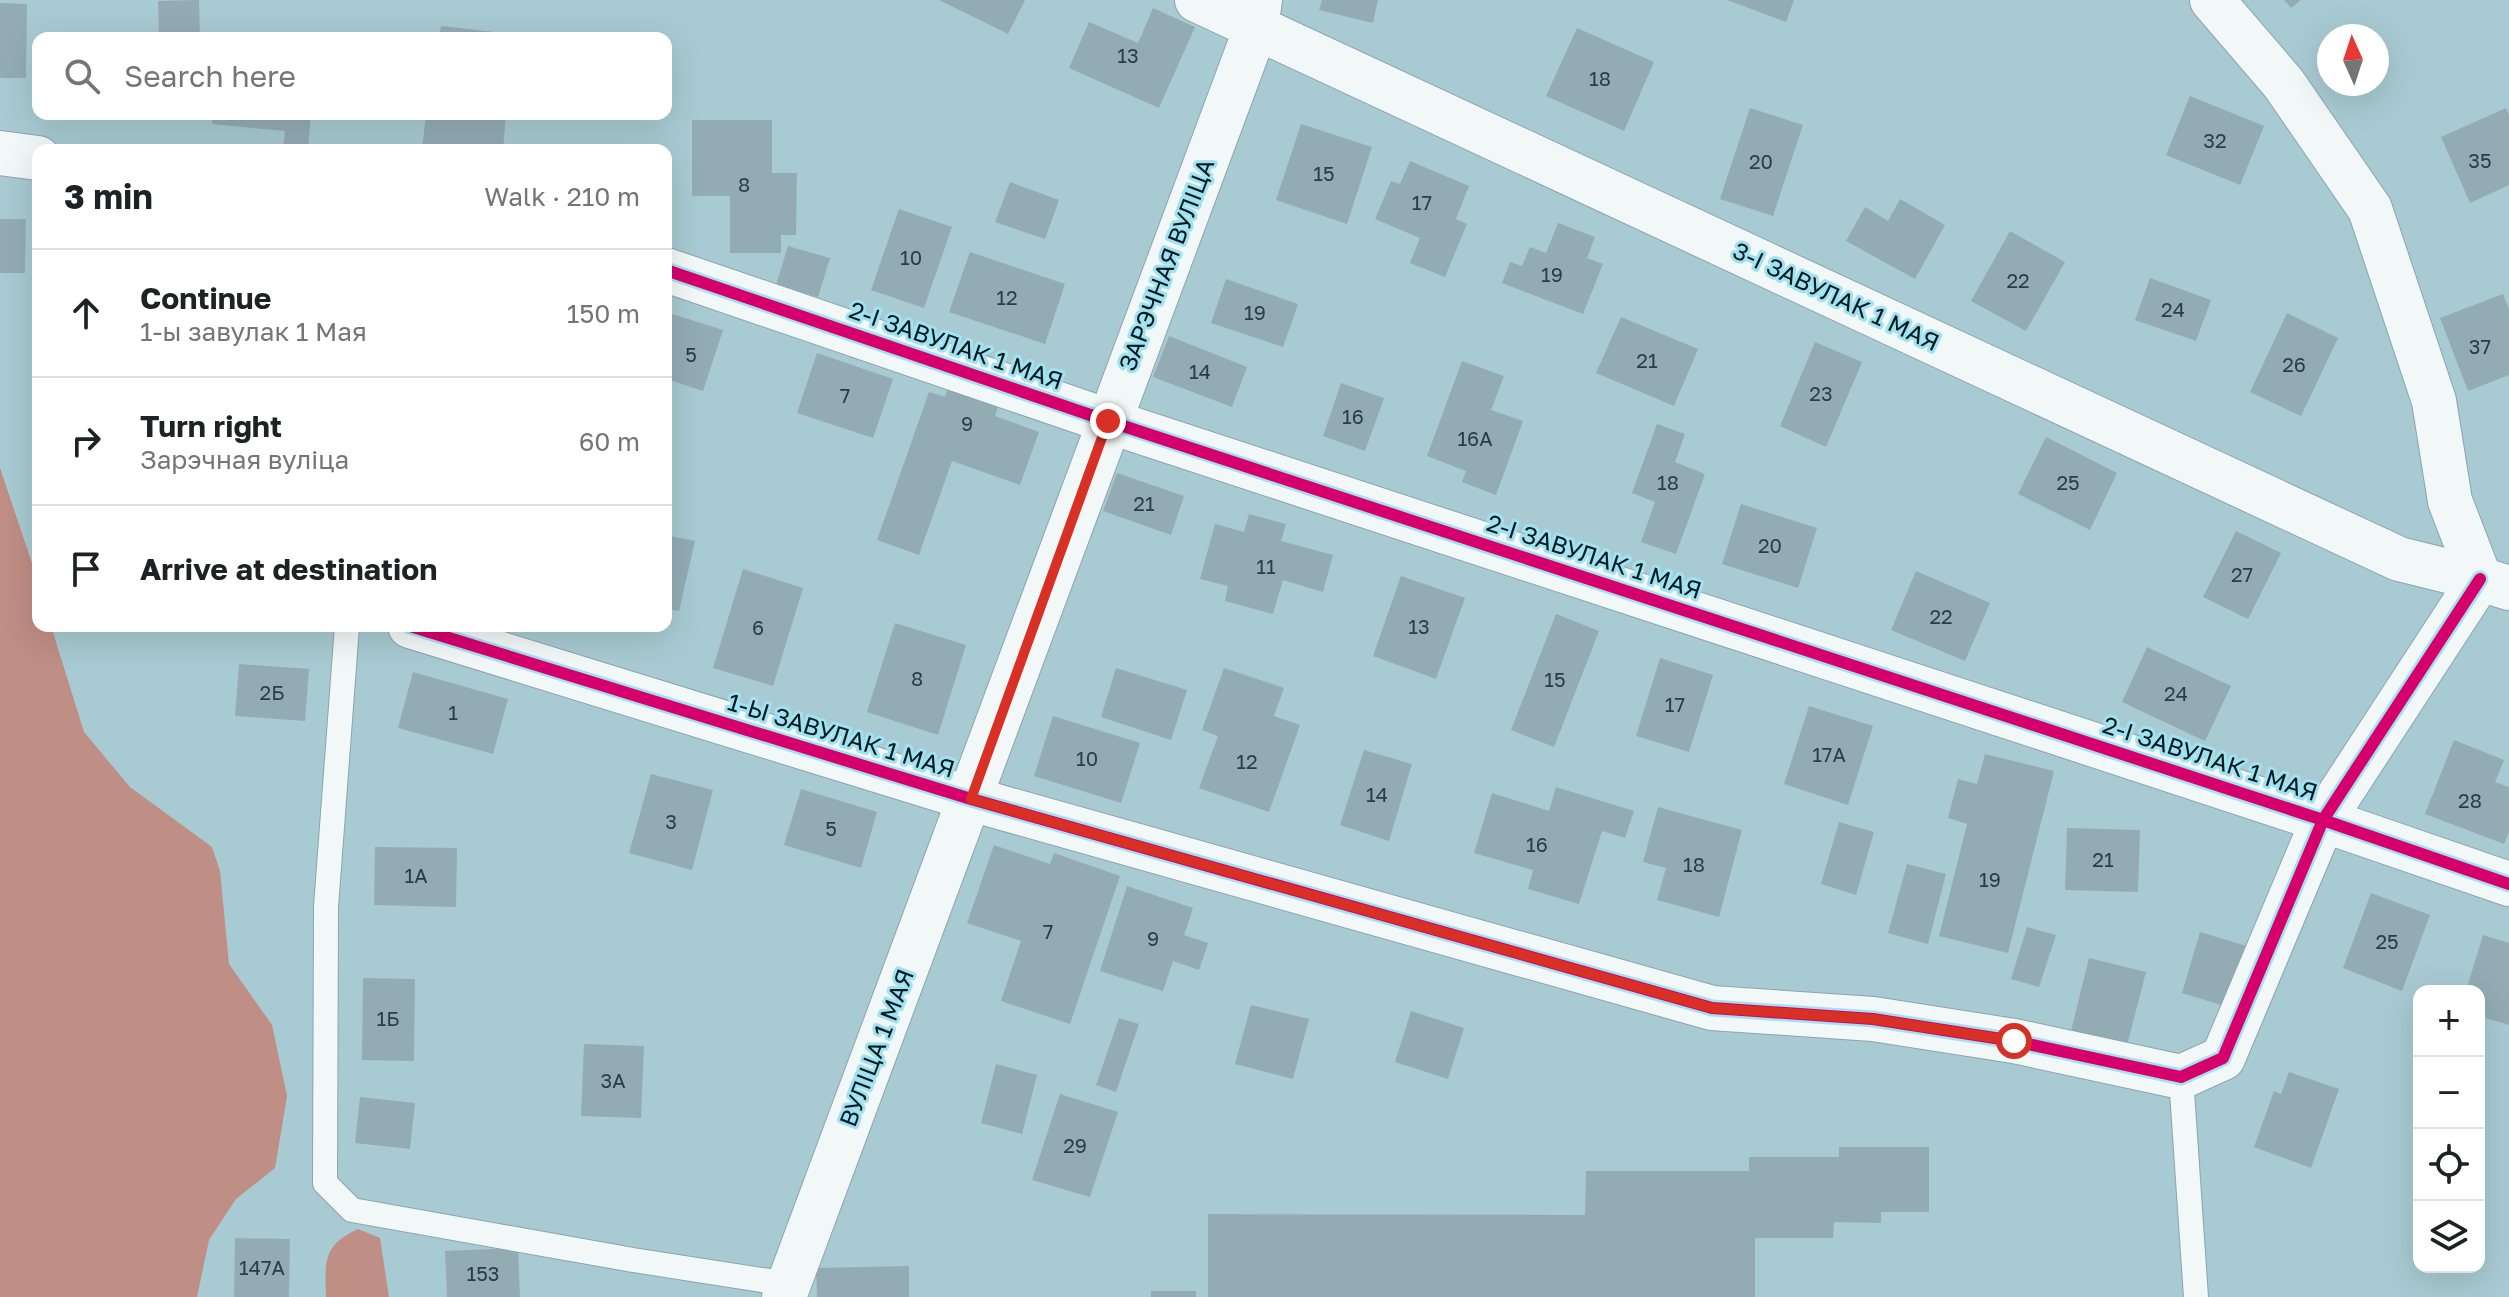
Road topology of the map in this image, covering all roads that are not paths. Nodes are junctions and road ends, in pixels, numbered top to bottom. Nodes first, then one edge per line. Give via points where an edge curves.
1 (1197, 0) edge
2 (2212, 0) edge
3 (1258, 14) edge
4 (0, 153) edge
5 (32, 157) edge
6 (672, 272) edge
7 (1108, 421) junction
8 (2495, 584) edge
9 (347, 632) edge
10 (429, 632) edge
11 (971, 799) junction
12 (2323, 820) junction
13 (2509, 884) edge
14 (2181, 1077) junction
15 (786, 1290) edge
16 (2196, 1297) edge

1 - 3 street, 3-І ЗАВУЛАК 1 МАЯ
2 - 8 street via 2284,84 2370,209 2434,401 2450,501
3 - 7 street, ЗАРЭЧНАЯ ВУЛІЦА
3 - 8 street, 3-І ЗАВУЛАК 1 МАЯ via 2399,559
4 - 5 street
6 - 7 street, 2-І ЗАВУЛАК 1 МАЯ
7 - 11 street, ЗАРЭЧНАЯ ВУЛІЦА
7 - 12 street, 2-І ЗАВУЛАК 1 МАЯ
8 - 12 street
9 - 15 lane via 326,907 325,1183 352,1210
10 - 11 street, 1-Ы ЗАВУЛАК 1 МАЯ
11 - 14 street, 1-Ы ЗАВУЛАК 1 МАЯ via 1712,1008 1873,1019 2014,1041
11 - 15 street, ВУЛІЦА 1 МАЯ
12 - 13 street, 2-І ЗАВУЛАК 1 МАЯ
12 - 14 street via 2223,1058
14 - 16 lane

